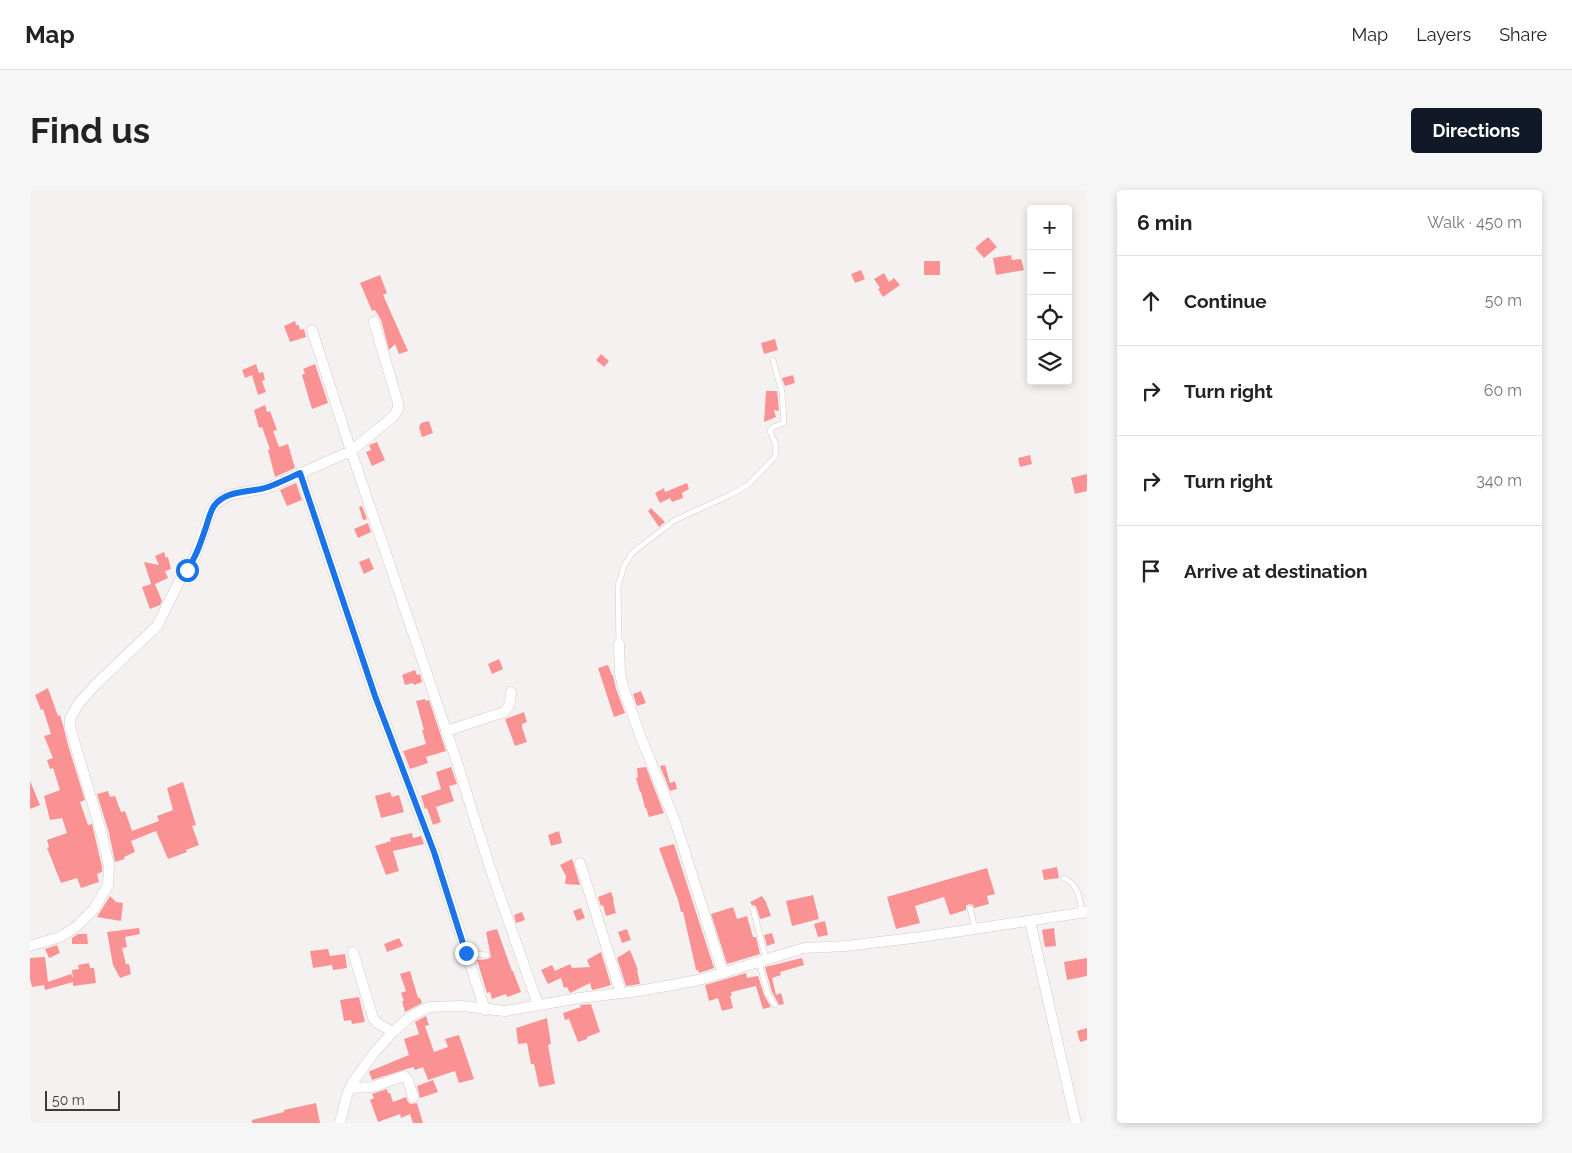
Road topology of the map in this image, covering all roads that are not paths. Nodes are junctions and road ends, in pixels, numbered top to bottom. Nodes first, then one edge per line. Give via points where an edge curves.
1 (374, 322) dead end
2 (312, 330) dead end
3 (773, 360) dead end
4 (351, 451) junction
5 (300, 473) junction
6 (619, 644) joint
7 (511, 692) dead end
8 (446, 731) junction
9 (580, 863) dead end
10 (1064, 878) dead end
11 (970, 908) dead end
12 (753, 909) dead end
13 (1084, 912) edge
14 (1030, 921) junction
15 (976, 929) junction
16 (30, 946) edge
17 (353, 952) dead end
18 (466, 953) junction
19 (487, 955) dead end
20 (763, 961) junction
21 (724, 973) junction
22 (621, 993) junction
23 (538, 1005) junction
24 (775, 1005) dead end
25 (485, 1010) junction
26 (392, 1032) junction
27 (351, 1088) junction
28 (412, 1097) dead end
29 (340, 1123) edge
30 (1076, 1123) edge

1 - 4 street via 398,409 394,416
2 - 4 street
3 - 6 lane via 782,392 784,423 770,431 776,445 775,457 748,485 675,520 632,553 618,586
4 - 5 street
4 - 8 street
5 - 16 street via 267,488 229,496 214,505 195,556 157,626 97,683 73,712 70,727 104,843 109,866 108,885 76,928 60,937
5 - 18 street via 375,696 434,852
6 - 21 street via 623,687 675,821
7 - 8 street via 510,704 504,712
8 - 23 street via 492,877
9 - 22 street
10 - 13 lane via 1074,885
11 - 15 lane
12 - 20 lane
13 - 14 street
14 - 15 street
14 - 30 street
15 - 20 street via 856,945 804,948
17 - 26 street via 373,1018
18 - 19 lane
18 - 25 street
20 - 21 street
20 - 24 lane via 768,994
21 - 22 street
22 - 23 street
23 - 25 street via 505,1011
25 - 26 street via 462,1006 429,1008 411,1016
26 - 27 street via 357,1075
27 - 28 street via 372,1087 404,1076
27 - 29 street

